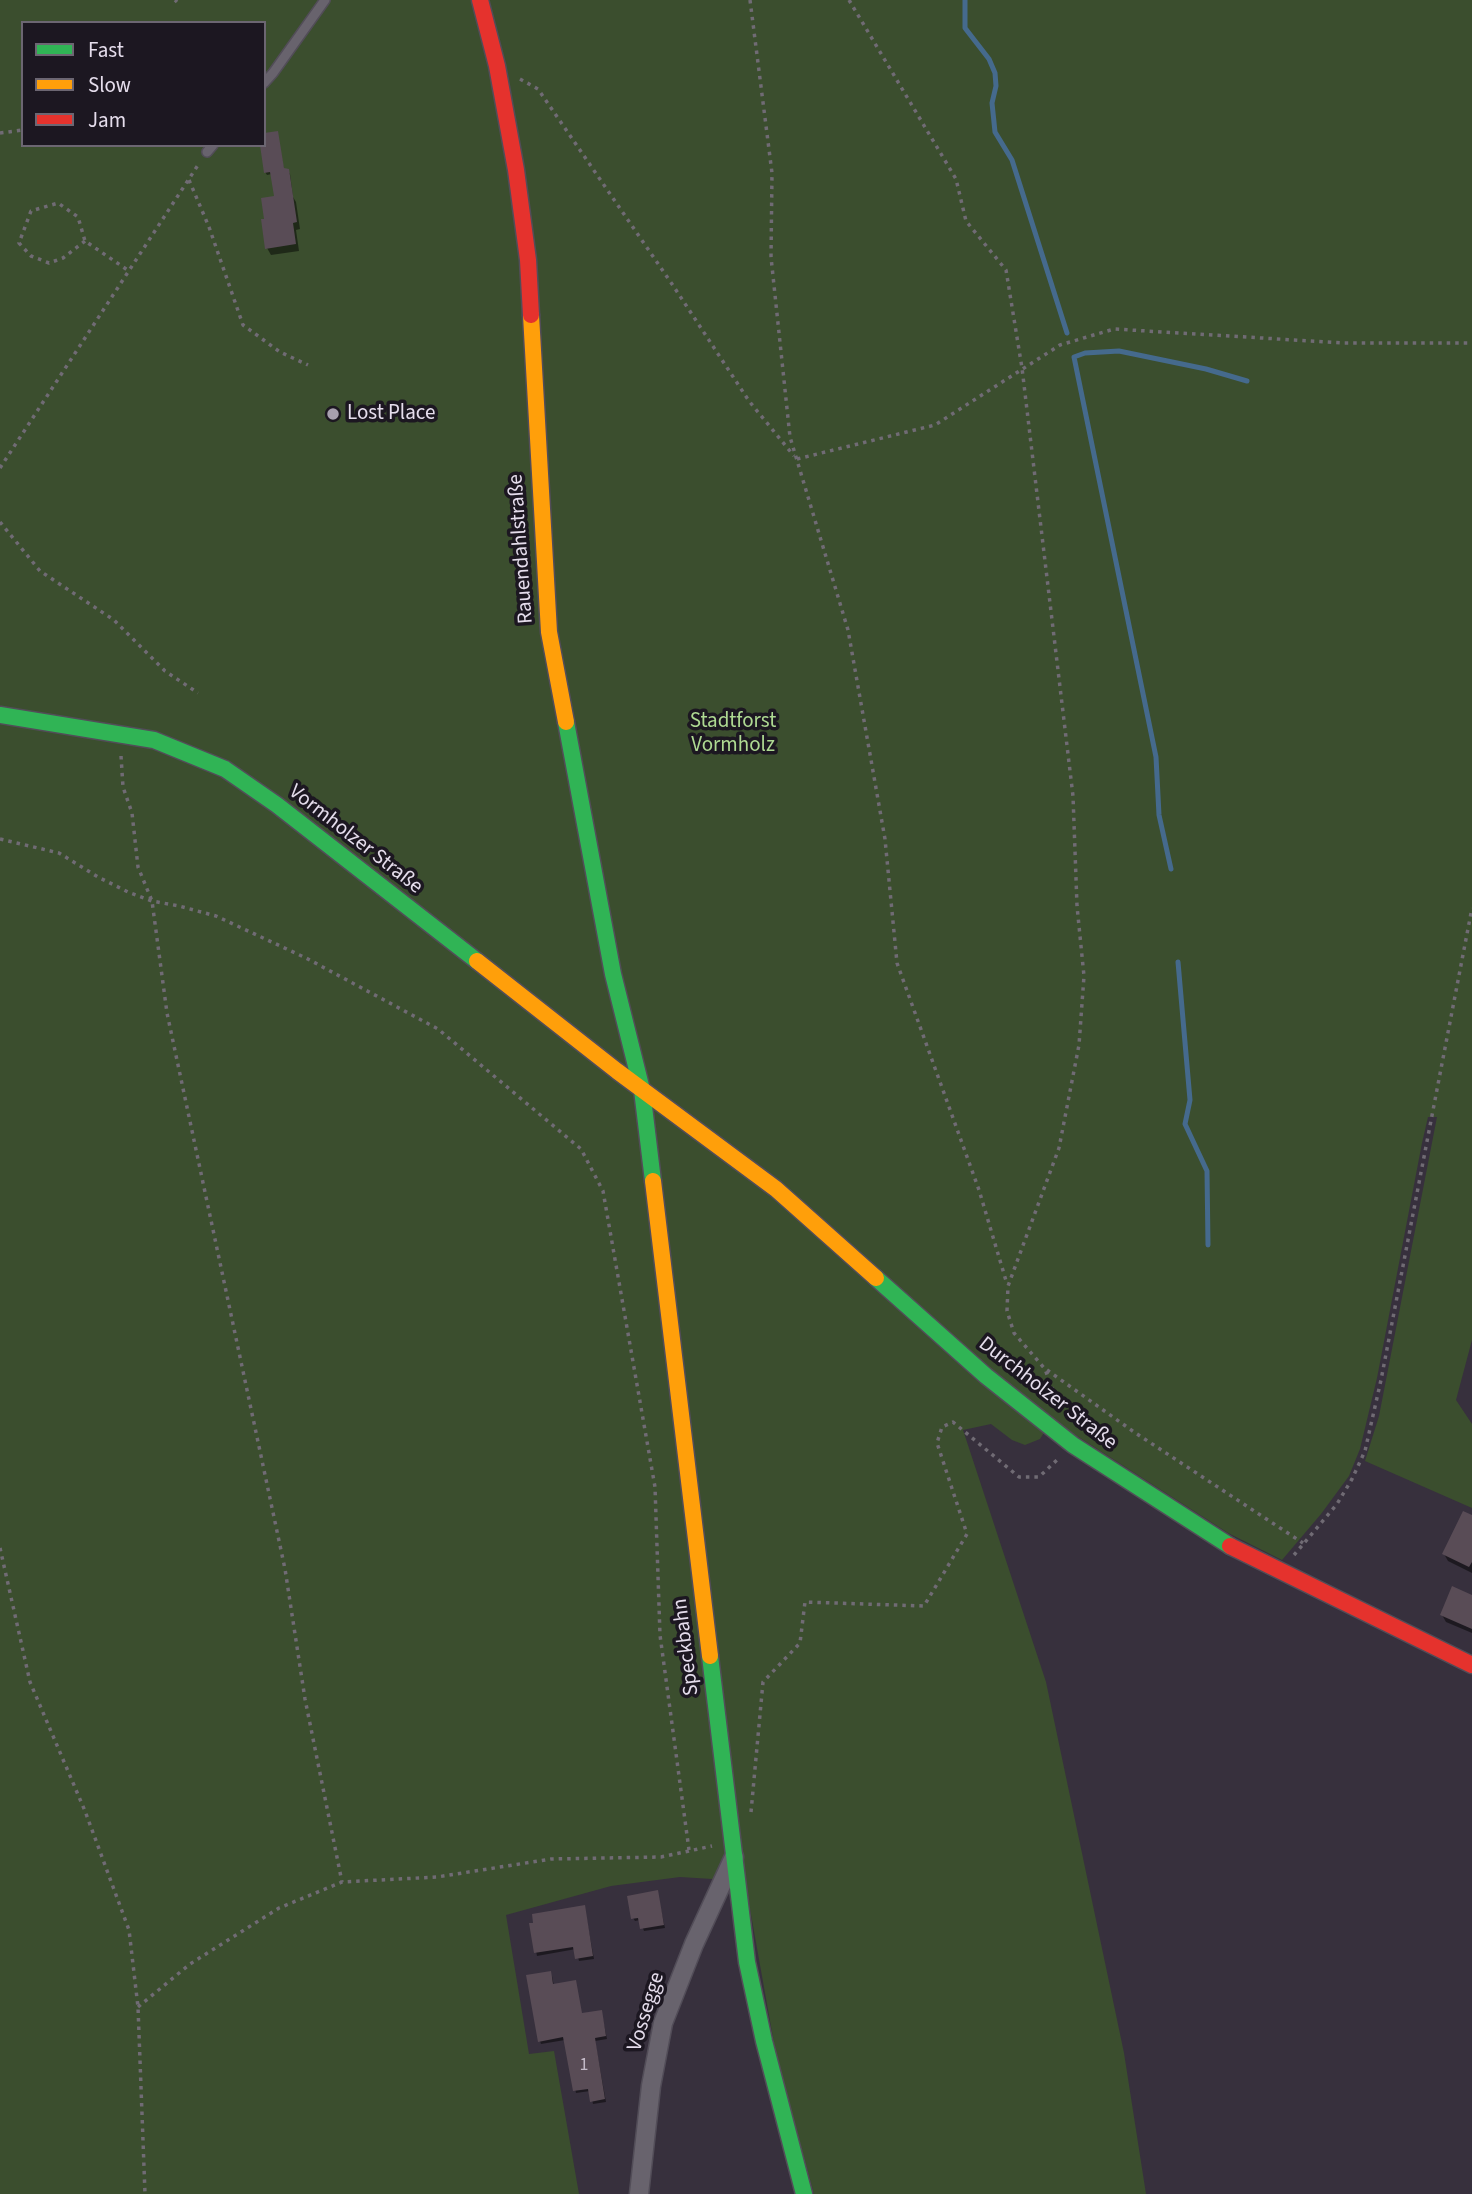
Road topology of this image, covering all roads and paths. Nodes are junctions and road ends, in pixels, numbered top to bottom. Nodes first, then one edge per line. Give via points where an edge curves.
1 (325, 0) edge
2 (480, 0) edge
3 (750, 0) edge
4 (849, 0) edge
5 (497, 66) junction
6 (266, 80) edge
7 (21, 130) edge
8 (0, 133) edge
9 (210, 149) edge
10 (189, 180) junction
11 (85, 241) junction
12 (129, 271) junction
13 (1472, 343) edge
14 (308, 365) dead end
15 (1022, 368) junction
16 (797, 459) junction
17 (0, 468) edge
18 (0, 522) edge
19 (198, 693) dead end
20 (0, 715) edge
21 (120, 733) junction
22 (0, 839) edge
23 (152, 901) junction
24 (1472, 908) edge
25 (642, 1090) junction
26 (1007, 1286) junction
27 (1045, 1369) junction
28 (1059, 1407) dead end
29 (1073, 1445) junction
30 (1303, 1543) junction
31 (0, 1548) edge
32 (1281, 1572) junction
33 (1472, 1665) edge
34 (751, 1816) dead end
35 (736, 1854) junction
36 (342, 1882) junction
37 (138, 2007) junction
38 (145, 2194) edge
39 (639, 2194) edge
40 (804, 2194) edge

1 - 6 lane
2 - 5 street, Rauendahlstraße
3 - 16 path via 772,173 771,257 790,437
4 - 15 path via 956,179 966,221 1006,270
5 - 16 path via 538,89 749,401
5 - 25 street, Rauendahlstraße via 528,260 549,632 612,974
7 - 8 path
9 - 10 path
10 - 12 path
10 - 14 path via 243,325 280,352
11 - 11 path via 78,216 58,203 31,211 19,243 31,256 49,263
11 - 12 path
12 - 17 path
13 - 15 path via 1344,343 1114,329 1060,345
15 - 16 path via 935,425
15 - 26 path via 1073,796 1084,976 1079,1045 1059,1148
16 - 26 path via 848,630 885,839 897,963 979,1190
18 - 19 path via 40,571 114,620 165,671
20 - 21 street, Vormholzer Straße
21 - 23 path via 123,788 132,813 138,867
21 - 25 street, Vormholzer Straße via 154,740 225,769
22 - 23 path via 60,853 98,877
23 - 36 path via 167,1013 285,1569 305,1699
23 - 36 path via 216,916 438,1029 581,1149 603,1191 655,1487 660,1635 689,1850 661,1857 551,1858 437,1877
24 - 30 path via 1365,1451 1337,1504
25 - 29 street, Durchholzer Straße via 776,1189 986,1376
25 - 35 street, Speckbahn
26 - 27 path via 1007,1311 1014,1333
27 - 28 path
27 - 30 path
29 - 32 street, Durchholzer Straße via 1230,1546
29 - 34 path via 1039,1477 1019,1477 953,1422 942,1427 937,1443 967,1534 924,1606 805,1602 800,1643 763,1682
30 - 32 path
31 - 37 path via 30,1682 129,1930
32 - 33 street, Durchholzer Straße
35 - 39 street, Vossegge via 663,2023
35 - 40 street, Speckbahn via 747,1962
36 - 37 path via 279,1908 191,1964
37 - 38 path

